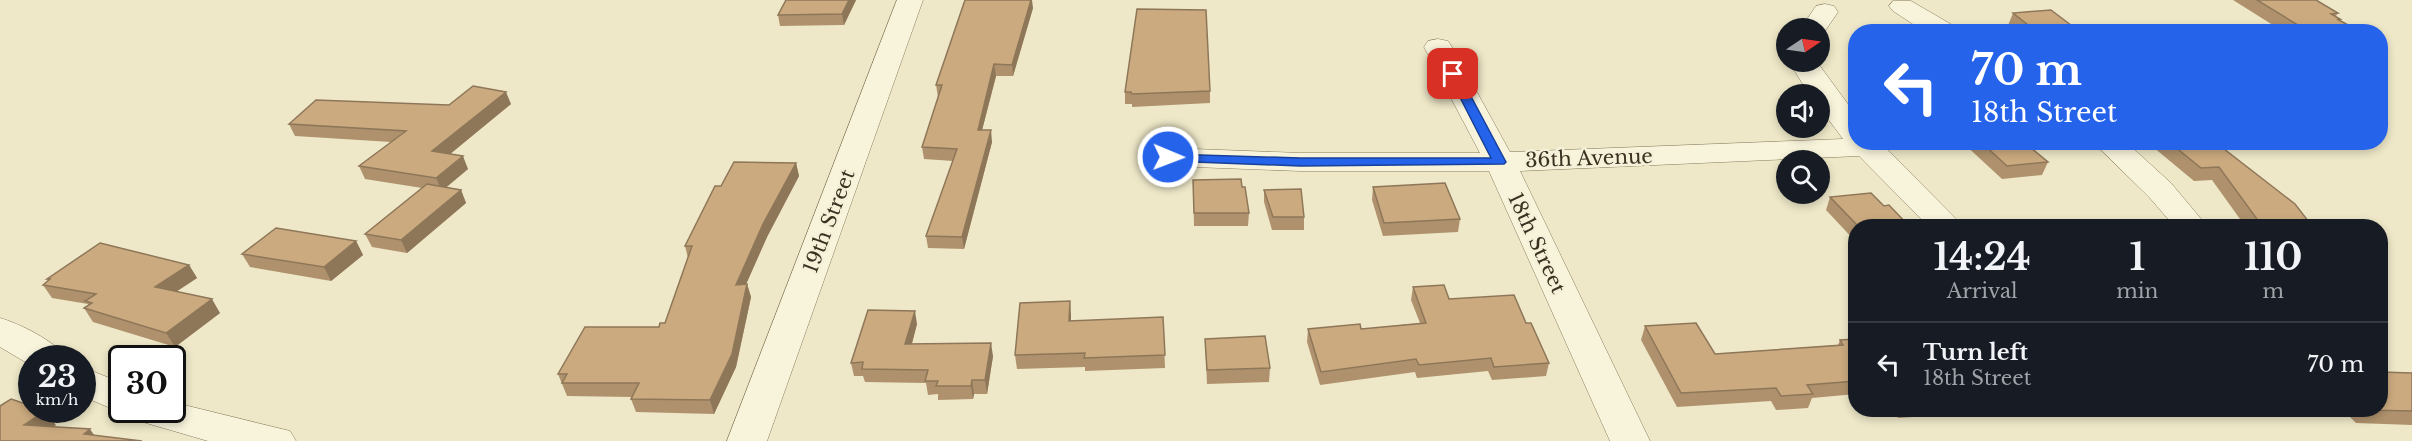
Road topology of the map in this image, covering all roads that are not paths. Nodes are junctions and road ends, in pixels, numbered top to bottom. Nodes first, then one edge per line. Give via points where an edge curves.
1 (910, 0) edge
2 (1902, 6) dead end
3 (1932, 24) edge
4 (1438, 47) dead end
5 (1809, 72) edge
6 (1848, 125) edge
7 (1848, 142) edge
8 (1870, 150) edge
9 (2117, 150) edge
10 (1168, 157) dead end
11 (1500, 162) junction
12 (1939, 219) edge
13 (2185, 219) edge
14 (0, 330) edge
15 (25, 345) edge
16 (186, 420) edge
17 (276, 441) edge
18 (747, 441) edge
19 (1630, 441) edge

1 - 18 street, 19th Street
2 - 3 street
4 - 11 street, 18th Street
5 - 6 street
7 - 11 street, 36th Avenue
8 - 12 street
9 - 13 street
10 - 11 street, 36th Avenue via 1300,162
11 - 19 street, 18th Street
14 - 15 street
16 - 17 street

